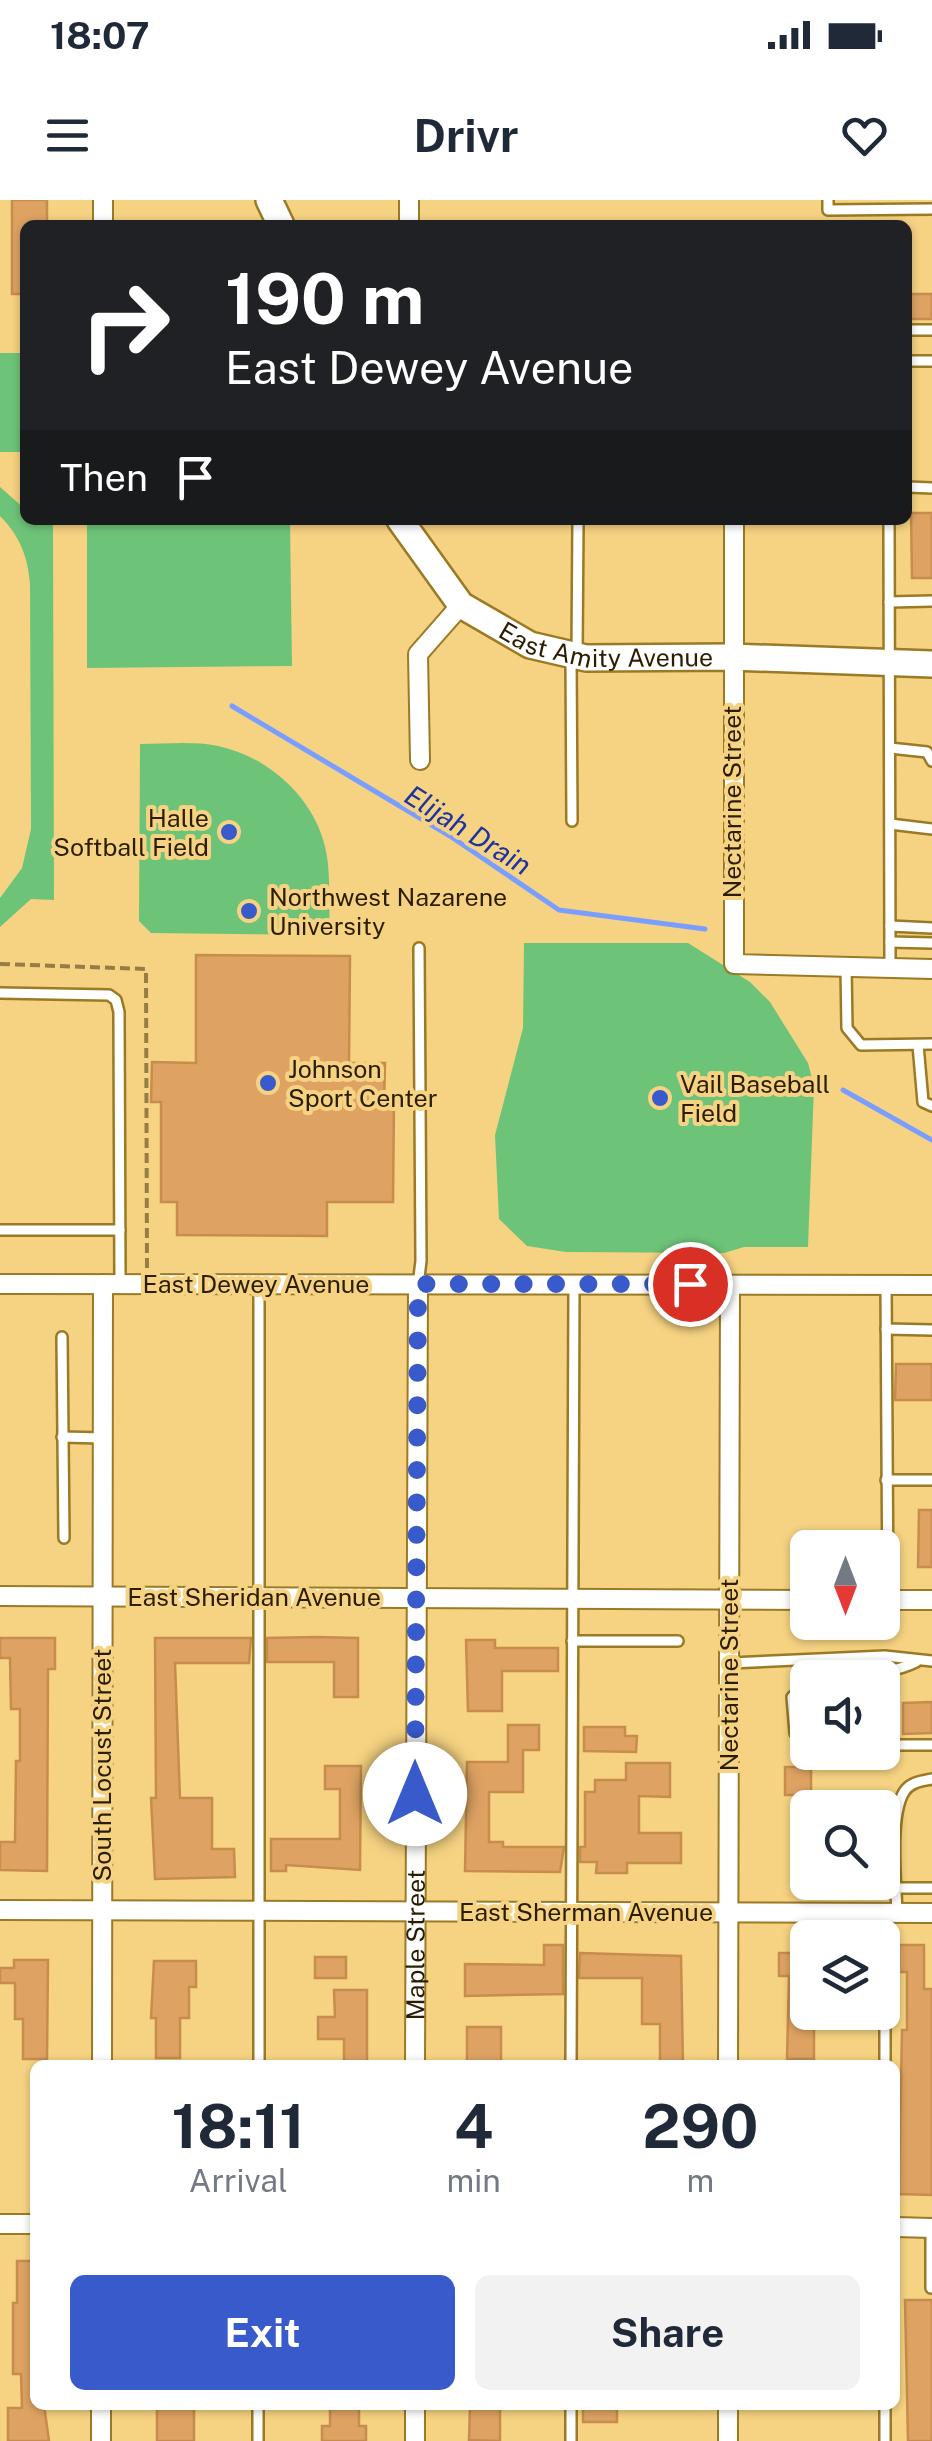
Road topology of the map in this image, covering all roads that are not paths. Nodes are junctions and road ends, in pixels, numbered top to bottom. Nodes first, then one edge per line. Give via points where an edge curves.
1 (828, 200) edge
2 (932, 209) edge
3 (578, 525) edge
4 (734, 525) edge
5 (888, 525) edge
6 (417, 532) edge
7 (889, 602) junction
8 (932, 602) edge
9 (461, 606) junction
10 (574, 655) junction
11 (731, 656) junction
12 (889, 662) junction
13 (932, 664) edge
14 (890, 748) junction
15 (420, 760) dead end
16 (932, 760) edge
17 (572, 820) dead end
18 (890, 824) junction
19 (932, 829) edge
20 (890, 926) junction
21 (932, 928) edge
22 (890, 942) junction
23 (932, 943) edge
24 (419, 948) dead end
25 (846, 966) junction
26 (890, 968) junction
27 (932, 969) edge
28 (0, 994) edge
29 (932, 1044) edge
30 (918, 1045) junction
31 (932, 1106) edge
32 (0, 1230) edge
33 (120, 1230) junction
34 (0, 1284) edge
35 (111, 1284) junction
36 (259, 1284) junction
37 (418, 1284) junction
38 (574, 1284) junction
39 (730, 1284) junction
40 (886, 1284) junction
41 (932, 1285) edge
42 (886, 1330) junction
43 (932, 1330) edge
44 (62, 1337) dead end
45 (62, 1438) junction
46 (102, 1438) junction
47 (886, 1480) junction
48 (932, 1480) edge
49 (886, 1530) edge
50 (64, 1538) dead end
51 (0, 1596) edge
52 (102, 1596) junction
53 (261, 1597) junction
54 (416, 1598) junction
55 (572, 1599) junction
56 (729, 1600) junction
57 (790, 1600) edge
58 (900, 1600) edge
59 (932, 1600) edge
60 (678, 1641) dead end
61 (572, 1642) junction
62 (918, 1661) junction
63 (932, 1661) edge
64 (729, 1664) junction
65 (900, 1670) edge
66 (900, 1745) edge
67 (932, 1745) edge
68 (932, 1779) edge
69 (900, 1802) edge
70 (900, 1888) edge
71 (932, 1888) edge
72 (894, 1900) edge
73 (0, 1910) edge
74 (102, 1910) junction
75 (259, 1911) junction
76 (415, 1911) junction
77 (572, 1912) junction
78 (728, 1912) junction
79 (891, 1912) junction
80 (932, 1913) edge
81 (102, 2060) edge
82 (259, 2060) edge
83 (414, 2060) edge
84 (571, 2060) edge
85 (728, 2060) edge
86 (885, 2060) edge
87 (0, 2224) edge
88 (30, 2224) edge
89 (900, 2227) edge
90 (932, 2228) edge
91 (931, 2288) edge
92 (101, 2410) edge
93 (258, 2410) edge
94 (414, 2410) edge
95 (570, 2410) edge
96 (728, 2410) edge
97 (885, 2410) edge
98 (101, 2441) edge
99 (258, 2441) edge
100 (414, 2441) edge
101 (570, 2441) edge
102 (728, 2441) edge
103 (885, 2441) edge

1 - 2 lane via 828,210
3 - 10 lane
4 - 11 street, Nectarine Street
5 - 7 lane
6 - 9 main road
7 - 8 lane
7 - 12 lane
9 - 10 main road, East Amity Avenue via 530,645
9 - 15 street via 418,654
10 - 11 main road, East Amity Avenue
10 - 17 lane
11 - 12 main road, East Amity Avenue
11 - 25 street, Nectarine Street via 734,964
12 - 13 main road, East Amity Avenue
12 - 14 lane
14 - 16 lane via 927,752
14 - 18 lane
18 - 19 lane
18 - 20 lane
20 - 21 lane
20 - 22 lane
22 - 23 lane
22 - 26 lane
24 - 37 lane
25 - 26 street
25 - 30 lane via 847,1028 861,1045
26 - 27 street
28 - 33 lane via 116,1000
29 - 30 lane
30 - 31 lane via 923,1102
32 - 33 lane
33 - 35 lane
34 - 35 street, East Dewey Avenue
35 - 36 street, East Dewey Avenue
35 - 46 street, South Locust Street
36 - 37 street, East Dewey Avenue
36 - 53 lane
37 - 38 street, East Dewey Avenue
37 - 54 street, Maple Street
38 - 39 street, East Dewey Avenue
38 - 55 lane
39 - 40 street, East Dewey Avenue
39 - 56 street, Nectarine Street
40 - 41 street, East Dewey Avenue
40 - 42 lane
42 - 43 lane
42 - 47 lane
44 - 45 lane
45 - 46 lane
45 - 50 lane
46 - 52 street, South Locust Street
47 - 48 lane
47 - 49 lane
51 - 52 street, East Sheridan Avenue
52 - 53 street, East Sheridan Avenue
52 - 74 street, South Locust Street
53 - 54 street, East Sheridan Avenue
53 - 75 lane
54 - 55 street, East Sheridan Avenue
54 - 76 street, Maple Street
55 - 56 street, East Sheridan Avenue
55 - 61 lane
56 - 57 street, East Sheridan Avenue
56 - 64 street, Nectarine Street
58 - 59 street
60 - 61 lane
61 - 77 lane
62 - 63 lane
62 - 64 lane via 885,1656
62 - 65 lane
64 - 78 street, Nectarine Street
66 - 67 lane
68 - 69 lane via 914,1782
70 - 71 lane
72 - 79 lane
73 - 74 street, East Sherman Avenue
74 - 75 street, East Sherman Avenue
74 - 81 street, South Locust Street
75 - 76 street, East Sherman Avenue
75 - 82 lane
76 - 77 street, East Sherman Avenue
76 - 83 street, Maple Street
77 - 78 street, East Sherman Avenue
77 - 84 lane
78 - 79 street, East Sherman Avenue
78 - 85 street, Nectarine Street
79 - 80 street, East Sherman Avenue
79 - 86 lane
87 - 88 street
89 - 90 street
90 - 91 lane
92 - 98 street
93 - 99 lane
94 - 100 street
95 - 101 lane
96 - 102 street
97 - 103 lane

